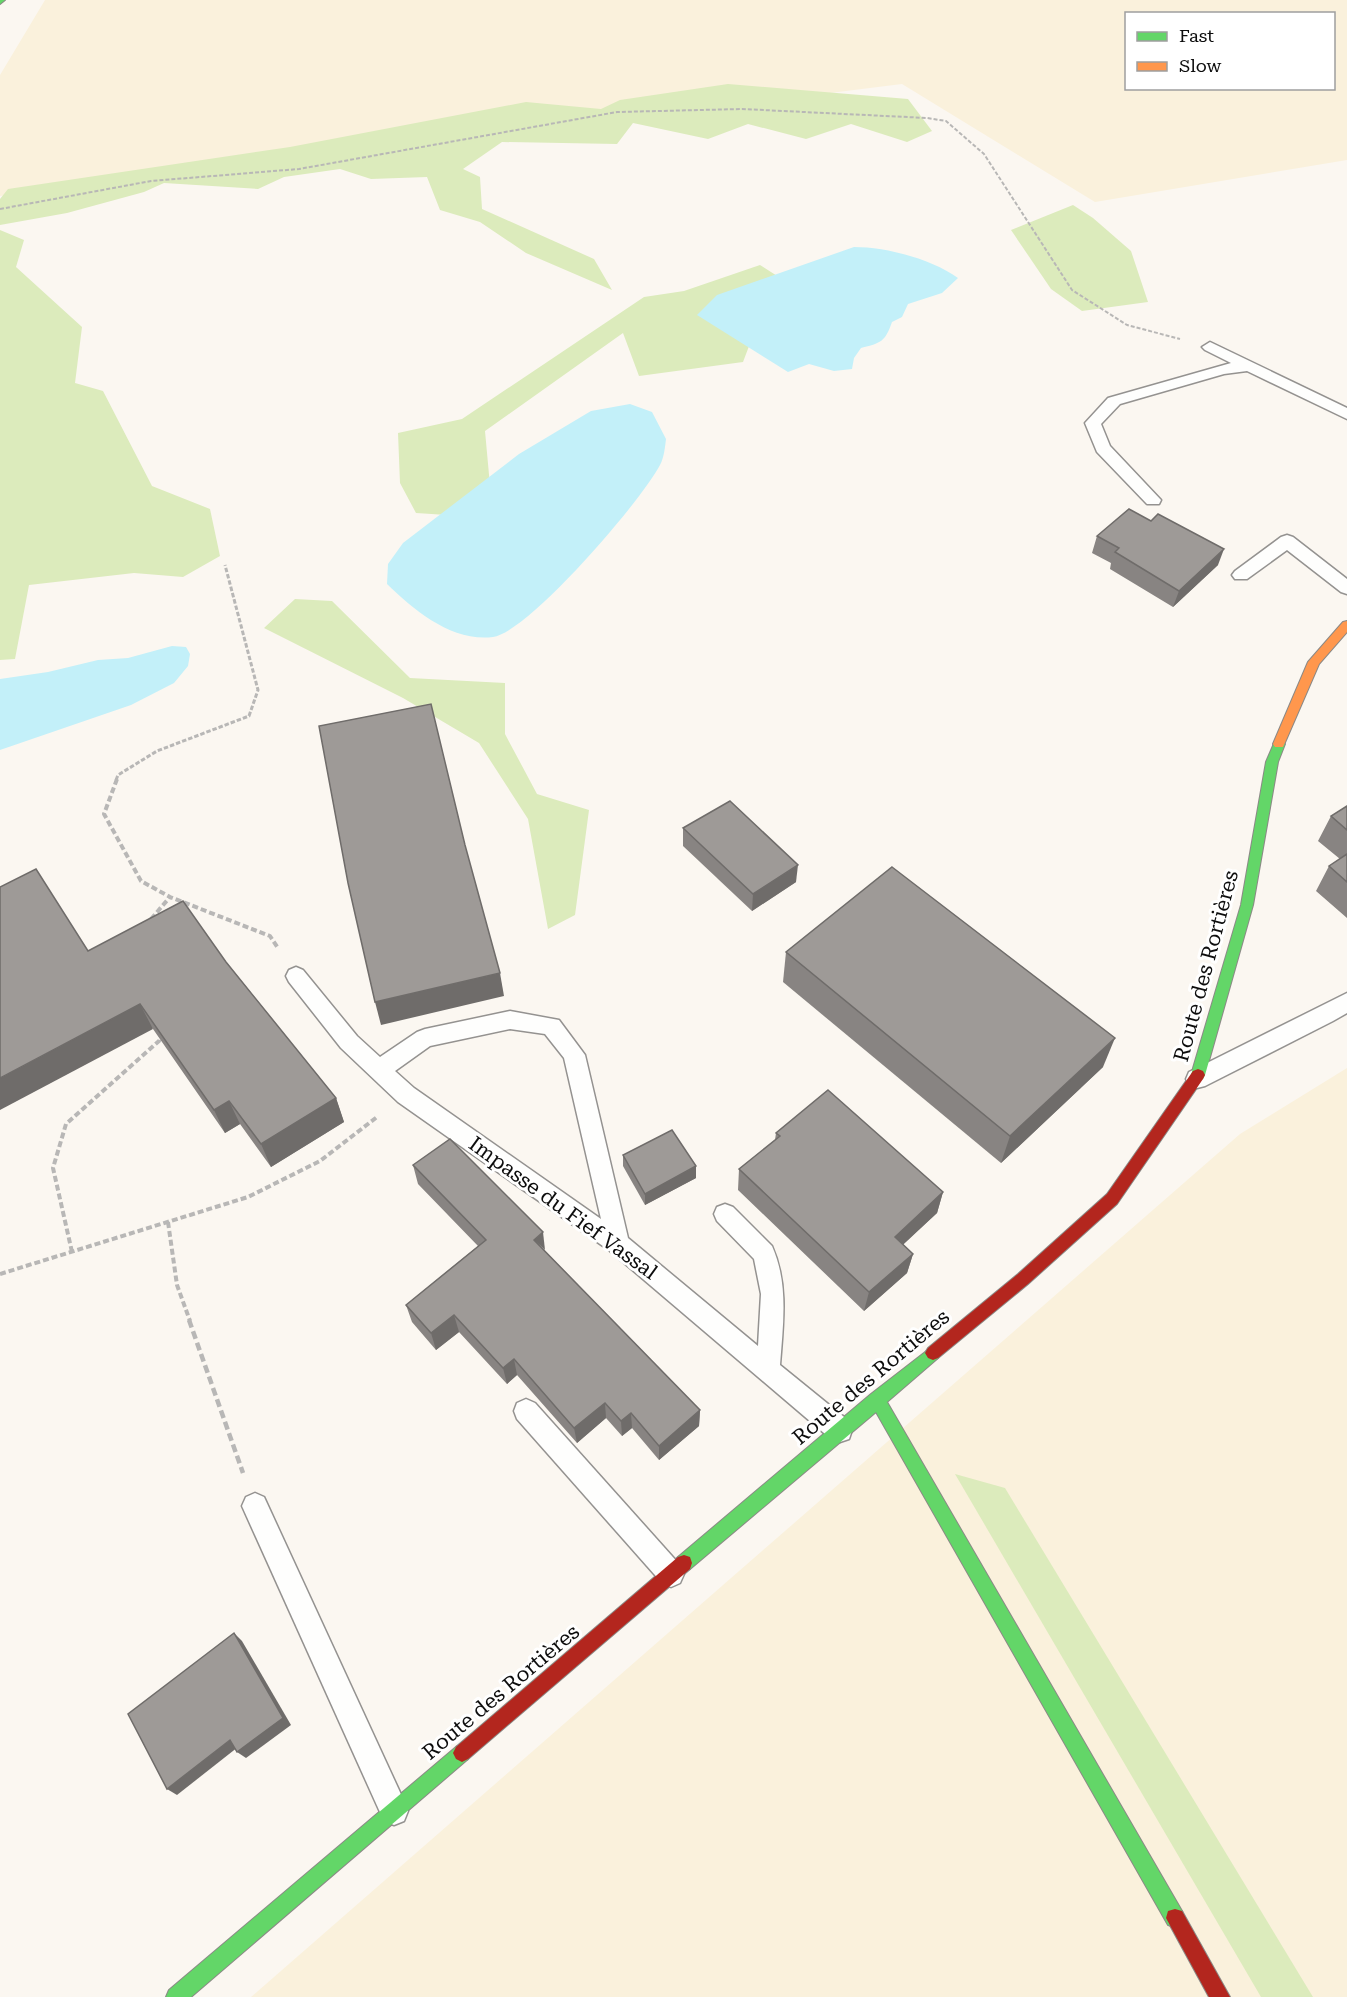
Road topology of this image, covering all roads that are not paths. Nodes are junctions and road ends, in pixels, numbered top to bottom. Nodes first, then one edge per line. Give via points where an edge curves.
1 (1210, 347) road end
2 (1251, 366) junction
3 (1347, 414) edge
4 (1153, 500) dead end
5 (1241, 575) dead end
6 (1347, 588) edge
7 (1347, 624) edge
8 (296, 976) road end
9 (1347, 1002) edge
10 (378, 1070) junction
11 (1197, 1079) junction
12 (725, 1214) dead end
13 (618, 1244) junction
14 (768, 1370) junction
15 (877, 1399) junction
16 (526, 1411) dead end
17 (840, 1430) junction
18 (255, 1506) road end
19 (671, 1574) junction
20 (394, 1811) junction
21 (176, 1997) edge
22 (1220, 1997) edge

1 - 2 lane
2 - 3 lane
2 - 4 lane via 1223,369 1114,401 1093,423 1103,448
5 - 6 lane via 1287,541
7 - 11 street, Route des Rortières via 1314,662 1272,762 1247,905
8 - 10 lane, Impasse du Fief Vassal via 349,1042
9 - 11 lane
10 - 13 lane, Impasse du Fief Vassal via 406,1095
10 - 13 lane via 425,1038 510,1020 551,1026 574,1055
11 - 15 street, Route des Rortières via 1112,1199 1023,1279
12 - 14 lane via 764,1254 773,1294
13 - 14 lane, Impasse du Fief Vassal
14 - 17 lane, Impasse du Fief Vassal
15 - 17 street, Route des Rortières
15 - 22 street
16 - 19 lane
17 - 19 street, Route des Rortières
18 - 20 lane
19 - 20 street, Route des Rortières
20 - 21 street, Route des Rortières

